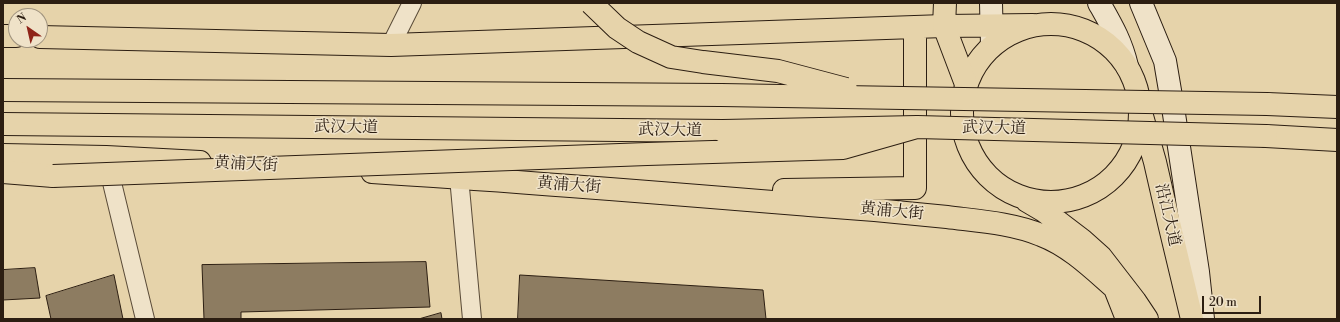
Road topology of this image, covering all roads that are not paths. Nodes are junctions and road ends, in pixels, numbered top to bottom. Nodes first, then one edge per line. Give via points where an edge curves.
1 (412, 3) edge
2 (591, 3) edge
3 (945, 3) edge
4 (991, 3) edge
5 (1098, 3) edge
6 (1141, 3) edge
7 (944, 26) junction
8 (915, 27) junction
9 (992, 35) junction
10 (48, 37) edge
11 (391, 45) junction
12 (1127, 66) junction
13 (966, 84) junction
14 (3, 90) edge
15 (878, 98) junction
16 (1337, 107) edge
17 (1140, 111) junction
18 (3, 124) edge
19 (917, 127) junction
20 (1337, 140) edge
21 (3, 155) edge
22 (106, 157) junction
23 (3, 172) edge
24 (459, 177) junction
25 (1021, 197) junction
26 (742, 200) junction
27 (1101, 258) junction
28 (1116, 289) junction
29 (145, 319) edge
30 (472, 319) edge
31 (1127, 319) edge
32 (1147, 319) edge
33 (1192, 319) edge
34 (1203, 319) edge

1 - 11 street
2 - 15 main road, bridge via 616,28 638,42 671,57 778,71
3 - 7 main road
4 - 9 main road
5 - 12 main road via 1117,34
6 - 34 main road via 1165,61
7 - 8 main road
7 - 9 main road
7 - 13 main road
8 - 11 main road
8 - 26 main road via 915,188 776,190
9 - 12 main road via 1034,25 1064,24 1094,34 1113,48
9 - 13 main road
10 - 11 main road
12 - 17 main road via 1136,88
13 - 25 main road via 961,114 962,130 967,145 983,172 1007,191
14 - 15 main road, 武汉大道, bridge
15 - 16 main road, 武汉大道, bridge
17 - 25 main road via 1139,126 1129,156 1120,169 1097,189 1068,201 1036,201
17 - 33 main road, 沿江大道 via 1155,162
18 - 19 main road, 武汉大道, bridge via 723,131
19 - 20 main road, 武汉大道, bridge
19 - 23 main road, bridge via 843,148 53,176
21 - 22 main road, 黄浦大街
22 - 24 main road, 黄浦大街
22 - 29 street
24 - 26 main road, 黄浦大街
24 - 30 street
25 - 27 main road via 1076,235
26 - 28 main road, 黄浦大街 via 888,211 1015,227 1055,242 1082,260
27 - 28 main road
27 - 32 main road
28 - 31 main road

